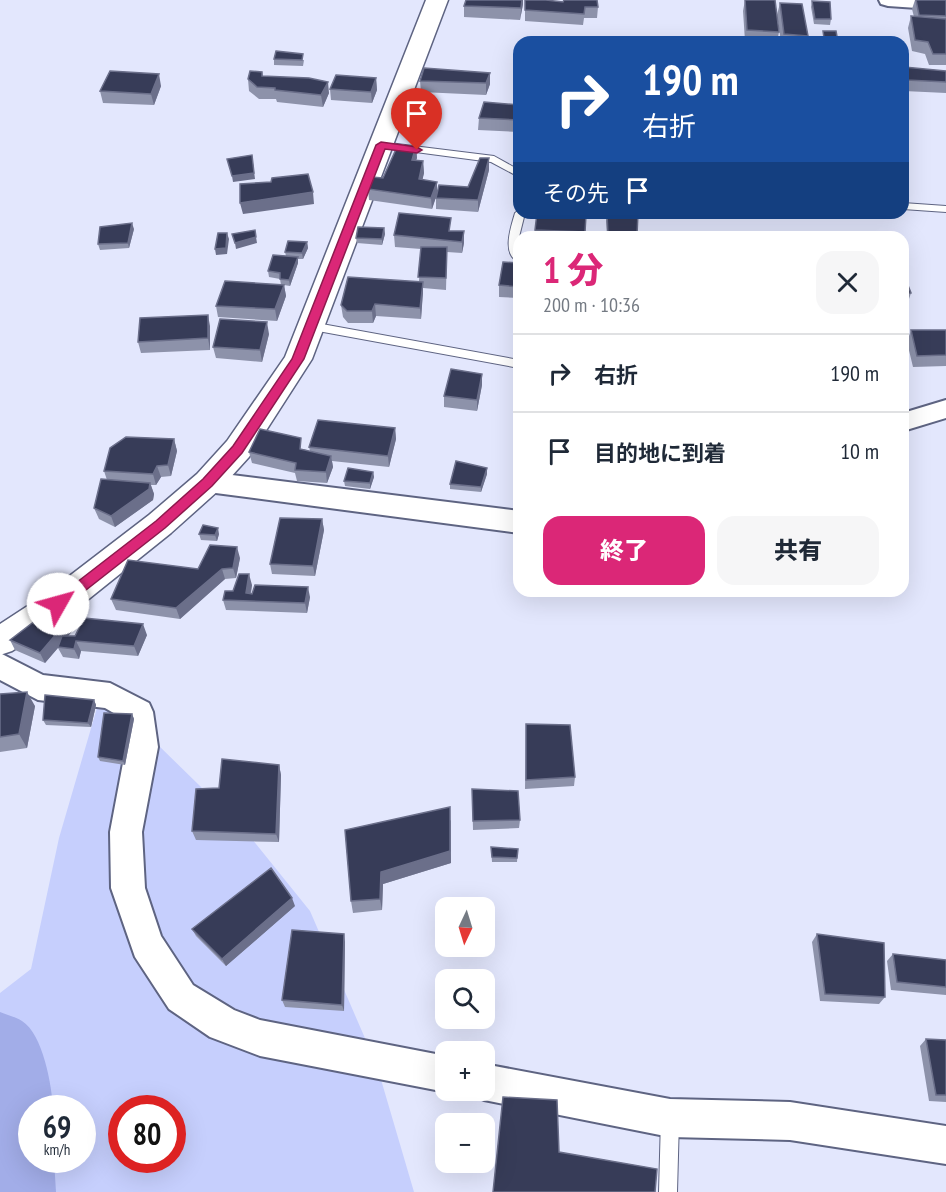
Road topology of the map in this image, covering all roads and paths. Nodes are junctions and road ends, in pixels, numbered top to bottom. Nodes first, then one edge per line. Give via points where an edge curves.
1 (437, 0) edge
2 (888, 0) edge
3 (946, 4) edge
4 (381, 145) junction
5 (513, 170) edge
6 (909, 206) edge
7 (946, 209) edge
8 (311, 326) junction
9 (513, 363) edge
10 (946, 409) edge
11 (909, 421) edge
12 (208, 482) junction
13 (513, 521) edge
14 (0, 641) edge
15 (0, 665) edge
16 (435, 1072) edge
17 (495, 1084) edge
18 (670, 1118) junction
19 (946, 1145) edge
20 (668, 1192) edge

1 - 4 highway
2 - 3 street
4 - 5 lane via 494,159
4 - 8 highway
6 - 7 lane
8 - 9 lane
8 - 12 highway via 298,359 238,449
10 - 11 street
12 - 13 street
12 - 14 highway via 58,604
15 - 16 street via 38,687 110,696 138,712 142,747 126,832 128,888 147,945 181,997 223,1024 260,1038
17 - 18 street
18 - 19 street via 790,1121
18 - 20 lane

